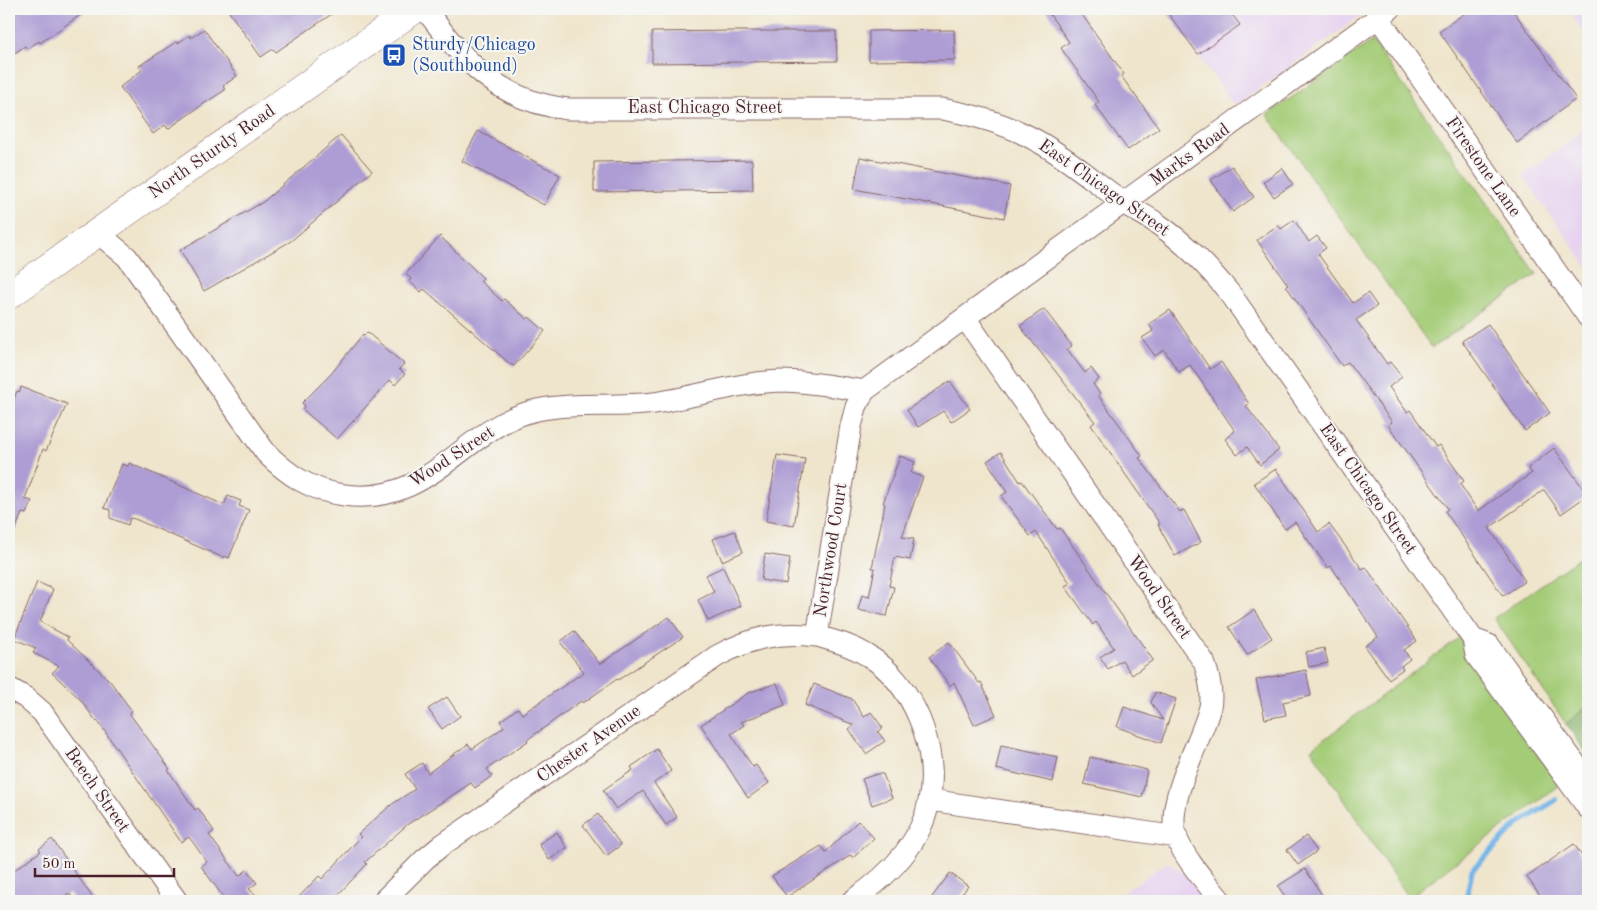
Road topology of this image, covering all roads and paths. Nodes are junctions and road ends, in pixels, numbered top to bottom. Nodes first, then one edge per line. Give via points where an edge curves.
1 (415, 9) edge
2 (425, 9) edge
3 (1384, 13) edge
4 (1124, 203) junction
5 (98, 233) junction
6 (9, 295) edge
7 (1588, 317) edge
8 (965, 318) junction
9 (864, 391) junction
10 (816, 636) junction
11 (1473, 639) junction
12 (9, 688) edge
13 (1588, 780) edge
14 (930, 800) junction
15 (1588, 808) edge
16 (1177, 837) junction
17 (177, 901) edge
18 (383, 901) edge
19 (852, 901) edge
20 (1221, 901) edge

1 - 5 street, North Sturdy Road
2 - 4 street, East Chicago Street via 476,70 501,89 548,107 942,109 985,119 1038,141
3 - 4 street, Marks Road
3 - 7 street, Firestone Lane
4 - 8 street, Marks Road
4 - 11 street, East Chicago Street via 1185,244 1232,296
5 - 6 street, North Sturdy Road
5 - 9 street, Wood Street via 127,257 266,453 295,478 332,494 374,496 416,484 494,430 535,411 579,404 654,403 779,381
8 - 9 street
8 - 16 street, Wood Street via 1204,662 1211,684 1210,705 1178,796 1174,817
9 - 10 street, Northwood Court via 851,426
10 - 14 street, Northwood Court via 843,643 868,655 908,697 921,721 927,746 931,770
10 - 18 street, Chester Avenue via 776,634 739,644 717,656 442,845
11 - 13 street, East Chicago Street via 1489,645
11 - 15 street, East Chicago Street via 1476,655
12 - 17 street, Beech Street via 42,712
14 - 16 street
14 - 19 street, Northwood Court via 904,855 890,872
16 - 20 street, Wood Street via 1188,858

